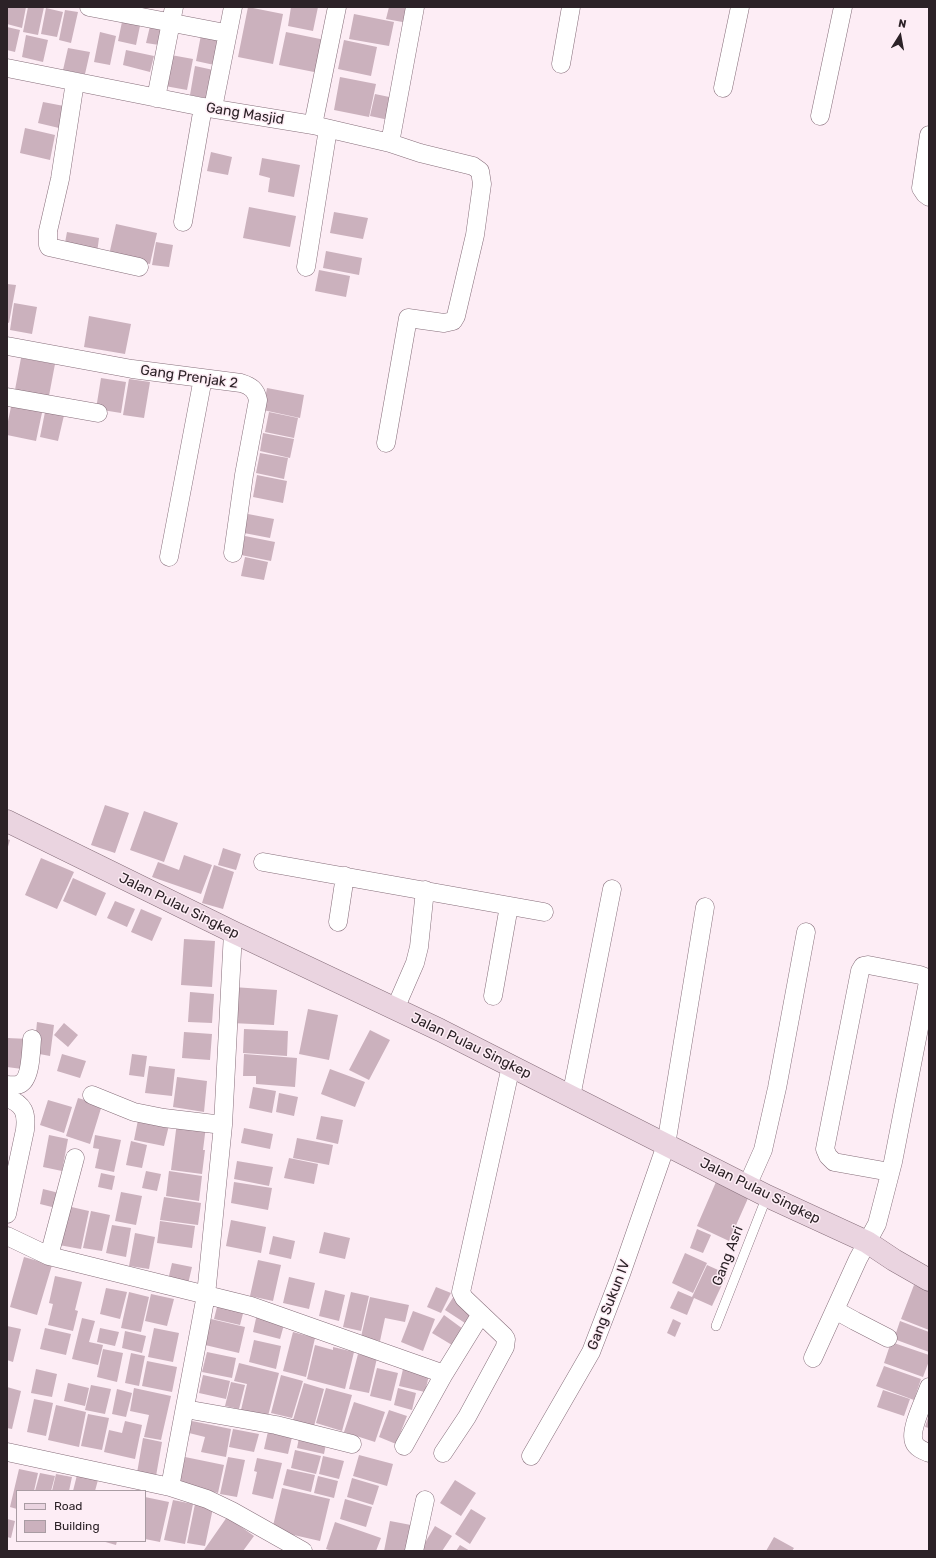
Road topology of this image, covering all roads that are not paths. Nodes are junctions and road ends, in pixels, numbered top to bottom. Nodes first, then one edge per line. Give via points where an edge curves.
1 (89, 7) edge
2 (233, 7) edge
3 (337, 7) edge
4 (415, 7) edge
5 (571, 7) edge
6 (740, 7) edge
7 (843, 7) edge
8 (172, 15) edge
9 (220, 32) dead end
10 (561, 64) dead end
11 (7, 68) edge
12 (75, 82) junction
13 (723, 88) dead end
14 (156, 98) junction
15 (208, 108) junction
16 (820, 116) dead end
17 (321, 127) junction
18 (929, 135) edge
19 (390, 143) junction
20 (929, 197) edge
21 (183, 222) dead end
22 (139, 267) dead end
23 (306, 267) dead end
24 (7, 346) edge
25 (203, 378) junction
26 (7, 397) edge
27 (98, 413) dead end
28 (386, 443) dead end
29 (233, 552) dead end
30 (169, 557) dead end
31 (7, 821) edge
32 (263, 862) dead end
33 (345, 876) junction
34 (612, 889) dead end
35 (425, 890) junction
36 (509, 906) junction
37 (704, 906) dead end
38 (544, 912) dead end
39 (338, 922) dead end
40 (233, 932) junction
41 (806, 932) dead end
42 (492, 996) dead end
43 (395, 1009) junction
44 (32, 1039) dead end
45 (511, 1066) junction
46 (7, 1085) edge
47 (92, 1095) dead end
48 (571, 1097) junction
49 (7, 1098) edge
50 (223, 1125) junction
51 (666, 1145) junction
52 (75, 1158) dead end
53 (890, 1172) junction
54 (747, 1186) junction
55 (767, 1196) junction
56 (7, 1214) edge
57 (7, 1236) edge
58 (867, 1242) junction
59 (49, 1256) junction
60 (929, 1280) edge
61 (206, 1295) junction
62 (835, 1310) junction
63 (481, 1314) junction
64 (716, 1326) dead end
65 (888, 1338) dead end
66 (813, 1358) dead end
67 (444, 1374) junction
68 (929, 1387) edge
69 (185, 1409) junction
70 (352, 1444) dead end
71 (404, 1446) dead end
72 (7, 1452) edge
73 (443, 1453) dead end
74 (929, 1453) edge
75 (531, 1456) dead end
76 (170, 1487) junction
77 (425, 1500) dead end
78 (303, 1551) edge
79 (414, 1551) edge

1 - 8 street
2 - 15 street
3 - 17 street
4 - 19 street
5 - 10 street
6 - 13 street
7 - 16 street
8 - 9 street
8 - 14 street
11 - 12 street, Gang Masjid
12 - 14 street, Gang Masjid
12 - 22 street via 60,178 48,232 48,245
14 - 15 street, Gang Masjid
15 - 17 street, Gang Masjid
15 - 21 street
17 - 19 street, Gang Masjid
17 - 23 street
18 - 20 street via 921,188
19 - 28 street, Gang Masjid via 473,166 480,170 482,184 475,235 456,316 453,321 444,323 408,318
24 - 25 street, Gang Prenjak 2 via 132,369
25 - 29 street, Gang Prenjak 2 via 249,385 255,391 258,400
25 - 30 street
26 - 27 street
31 - 40 street, Jalan Pulau Singkep
32 - 33 street
33 - 35 street
33 - 39 street
34 - 48 street
35 - 36 street
35 - 43 street via 415,963
36 - 38 street
36 - 42 street
37 - 51 street, Gang Sukun IV
40 - 43 street, Jalan Pulau Singkep
40 - 50 street
41 - 54 street via 763,1150
43 - 45 street, Jalan Pulau Singkep
44 - 46 street via 28,1071 24,1081 19,1085
45 - 48 street, Jalan Pulau Singkep
45 - 63 street via 461,1289 462,1296
47 - 50 street via 134,1112
48 - 51 street, Jalan Pulau Singkep
49 - 56 street via 24,1109 26,1120
50 - 61 street
51 - 54 street, Jalan Pulau Singkep
51 - 75 street, Gang Sukun IV via 591,1352
52 - 59 street
53 - 53 street via 928,982 920,975 868,965 863,966 860,971 825,1149 834,1162
53 - 58 street via 877,1224
54 - 55 street, Jalan Pulau Singkep
55 - 58 street, Jalan Pulau Singkep
55 - 64 lane, Gang Asri
57 - 59 street
58 - 60 street, Jalan Pulau Singkep
58 - 62 street
59 - 61 street
61 - 67 street via 252,1306
61 - 69 street
62 - 65 street
62 - 66 street
63 - 67 street
63 - 73 street via 504,1336 505,1347 467,1417
67 - 71 street
68 - 74 street via 913,1436 914,1443
69 - 70 street via 276,1425
69 - 76 street
72 - 76 street
76 - 78 street via 232,1510
77 - 79 street

